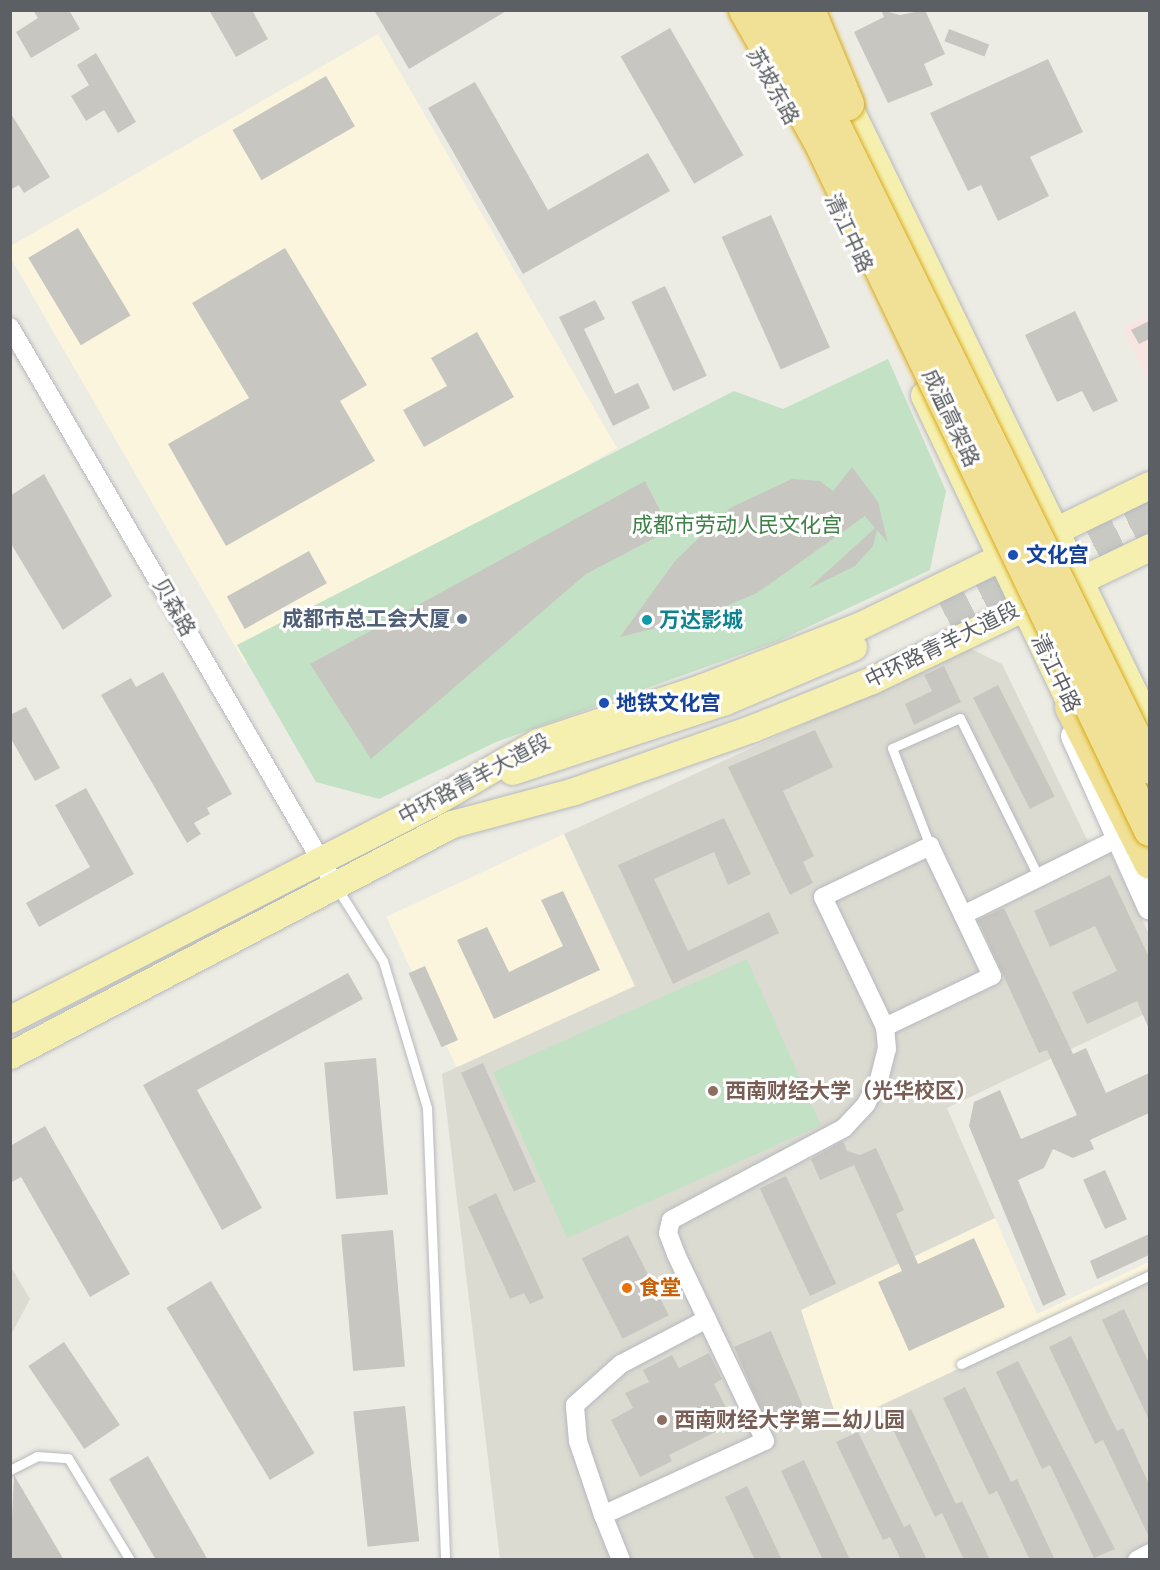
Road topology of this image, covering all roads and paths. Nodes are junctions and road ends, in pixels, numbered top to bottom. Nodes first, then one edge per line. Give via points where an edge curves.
1 (731, 10) edge
2 (745, 10) edge
3 (778, 10) edge
4 (784, 10) edge
5 (800, 10) edge
6 (810, 10) edge
7 (823, 54) junction
8 (816, 162) junction
9 (919, 292) junction
10 (10, 327) edge
11 (1149, 484) edge
12 (1058, 533) junction
13 (1149, 548) edge
14 (1002, 559) junction
15 (1080, 580) junction
16 (1023, 606) junction
17 (1037, 635) junction
18 (1071, 707) junction
19 (1149, 726) edge
20 (1149, 768) edge
21 (434, 802) junction
22 (452, 824) junction
23 (1149, 830) edge
24 (1117, 839) junction
25 (930, 846) junction
26 (1149, 854) edge
27 (320, 857) junction
28 (1149, 863) edge
29 (1039, 878) junction
30 (337, 888) junction
31 (1149, 908) edge
32 (963, 915) junction
33 (10, 1018) edge
34 (885, 1027) junction
35 (10, 1055) edge
36 (1149, 1275) edge
37 (707, 1319) junction
38 (961, 1364) dead end
39 (10, 1470) edge
40 (603, 1515) junction
41 (1149, 1553) edge
42 (130, 1560) edge
43 (445, 1560) edge
44 (621, 1560) edge
45 (1137, 1560) edge

1 - 8 main road, 苏坡东路
2 - 23 highway, 成温高架路, bridge via 820,142
3 - 9 highway, 成温高架路, bridge
4 - 8 main road
5 - 7 main road
6 - 7 main road
6 - 9 highway, bridge via 887,188
7 - 12 main road
8 - 14 main road, 清江中路
9 - 20 highway, 成温高架路, bridge
10 - 27 street, 贝森路
11 - 12 main road, 中环路青羊大道段
12 - 14 main road, 中环路青羊大道段
12 - 15 main road
13 - 15 main road, 中环路青羊大道段
14 - 16 main road, 清江中路
14 - 21 main road, 中环路青羊大道段 via 755,668 538,742
15 - 16 main road, 中环路青羊大道段
15 - 19 main road
16 - 17 main road, 清江中路
16 - 22 main road, 中环路青羊大道段 via 872,680 753,728 574,791
17 - 18 main road, 清江中路
17 - 24 street via 1087,776
18 - 26 main road, 清江中路
18 - 28 highway
21 - 22 main road via 725,701 944,613 808,690 534,788
21 - 27 main road, 中环路青羊大道段
22 - 30 main road, 中环路青羊大道段
24 - 29 street
24 - 31 street
25 - 29 lane via 892,748 960,718
25 - 32 street
25 - 34 street via 822,897
27 - 30 street, 贝森路
27 - 33 main road, 中环路青羊大道段
29 - 32 street
30 - 35 main road, 中环路青羊大道段
30 - 43 lane via 383,961 427,1108
32 - 34 street via 992,976
34 - 37 street via 887,1049 879,1080 866,1104 844,1128 671,1220 672,1243
36 - 38 lane
37 - 40 street via 621,1364 575,1405 578,1441
37 - 40 street via 765,1441
39 - 42 lane via 37,1456 68,1458
40 - 44 street
41 - 45 street

